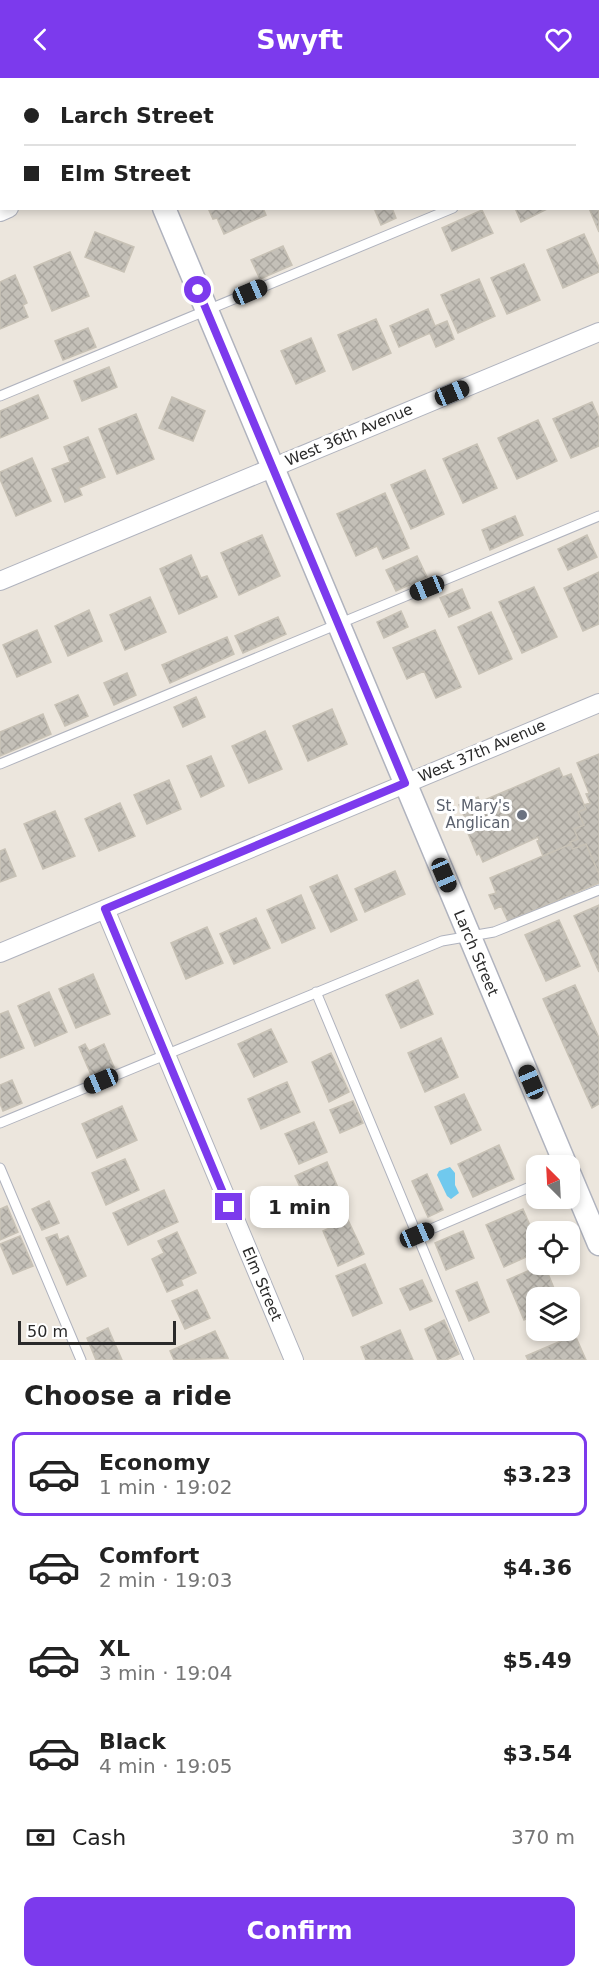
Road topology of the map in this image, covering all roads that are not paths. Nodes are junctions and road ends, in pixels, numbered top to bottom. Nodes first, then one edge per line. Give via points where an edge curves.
1 (165, 210) edge
2 (448, 210) edge
3 (207, 310) junction
4 (599, 332) edge
5 (0, 396) edge
6 (273, 467) junction
7 (599, 516) edge
8 (0, 581) edge
9 (339, 624) junction
10 (599, 703) edge
11 (0, 764) edge
12 (405, 783) junction
13 (599, 890) edge
14 (105, 909) junction
15 (470, 936) junction
16 (0, 952) edge
17 (316, 992) junction
18 (165, 1054) junction
19 (0, 1123) edge
20 (561, 1155) edge
21 (0, 1168) edge
22 (526, 1189) edge
23 (580, 1200) edge
24 (417, 1235) junction
25 (599, 1245) edge
26 (81, 1360) edge
27 (294, 1360) edge
28 (469, 1360) edge

1 - 3 street, Larch Street
2 - 3 lane
3 - 5 lane
3 - 6 street, Larch Street
4 - 6 street, West 36th Avenue
6 - 8 street, West 36th Avenue
6 - 9 street, Larch Street
7 - 9 lane
9 - 11 lane
9 - 12 street, Larch Street
10 - 12 street, West 37th Avenue
12 - 14 street, West 37th Avenue
12 - 15 street, Larch Street
13 - 15 lane via 494,932
14 - 16 street, West 37th Avenue
14 - 18 street, Elm Street
15 - 17 lane via 442,941
15 - 20 street, Larch Street
17 - 18 lane
17 - 24 lane
18 - 19 lane
18 - 27 street, Elm Street
21 - 26 lane
22 - 24 lane
23 - 25 street
24 - 28 lane

